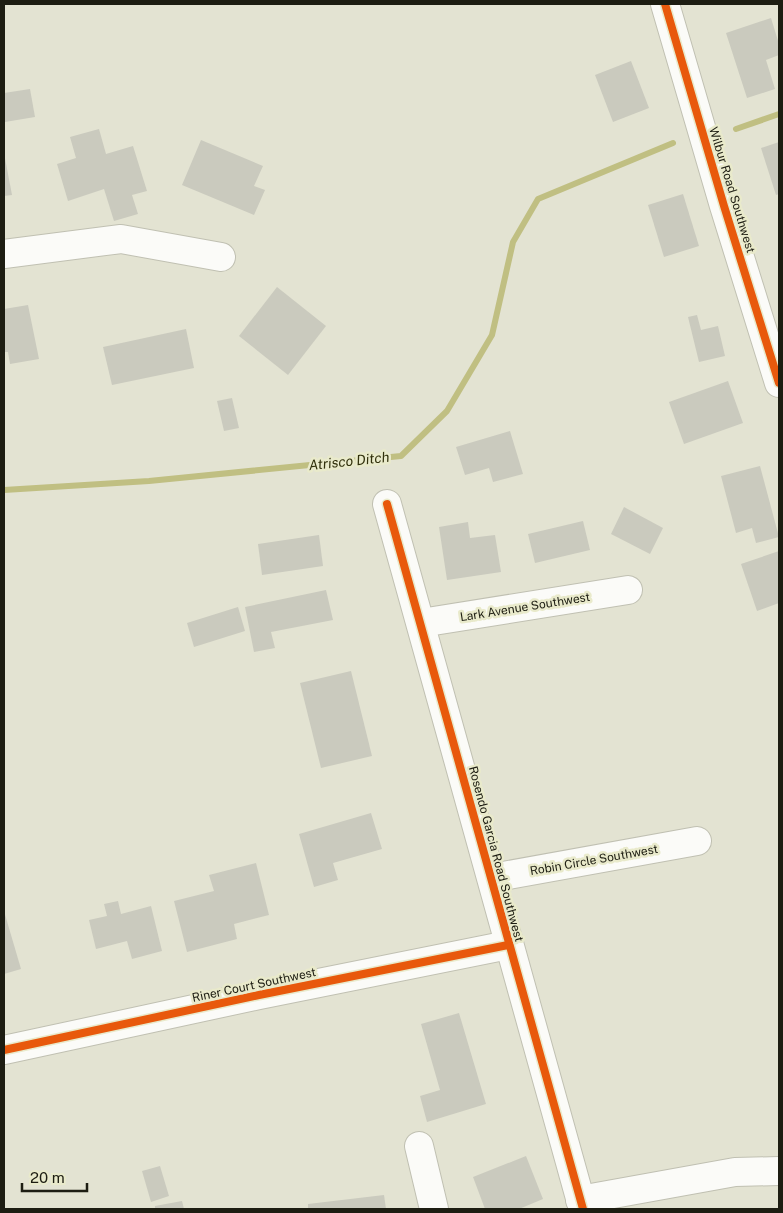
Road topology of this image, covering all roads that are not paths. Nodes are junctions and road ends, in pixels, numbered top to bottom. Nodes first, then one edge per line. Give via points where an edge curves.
1 (665, 4) edge
2 (4, 254) edge
3 (221, 256) dead end
4 (779, 383) edge
5 (387, 504) dead end
6 (628, 590) dead end
7 (421, 623) junction
8 (697, 841) dead end
9 (492, 878) junction
10 (508, 945) junction
11 (4, 1050) edge
12 (419, 1146) dead end
13 (779, 1171) edge
14 (582, 1204) edge
15 (434, 1209) edge

1 - 4 street, Wilbur Road Southwest
2 - 3 street via 121,239
5 - 7 street, Rosendo Garcia Road Southwest
6 - 7 street, Lark Avenue Southwest
7 - 9 street, Rosendo Garcia Road Southwest
8 - 9 street, Robin Circle Southwest
9 - 10 street, Rosendo Garcia Road Southwest
10 - 11 street, Riner Court Southwest
10 - 14 street, Rosendo Garcia Road Southwest
12 - 15 street
13 - 14 street via 735,1172

